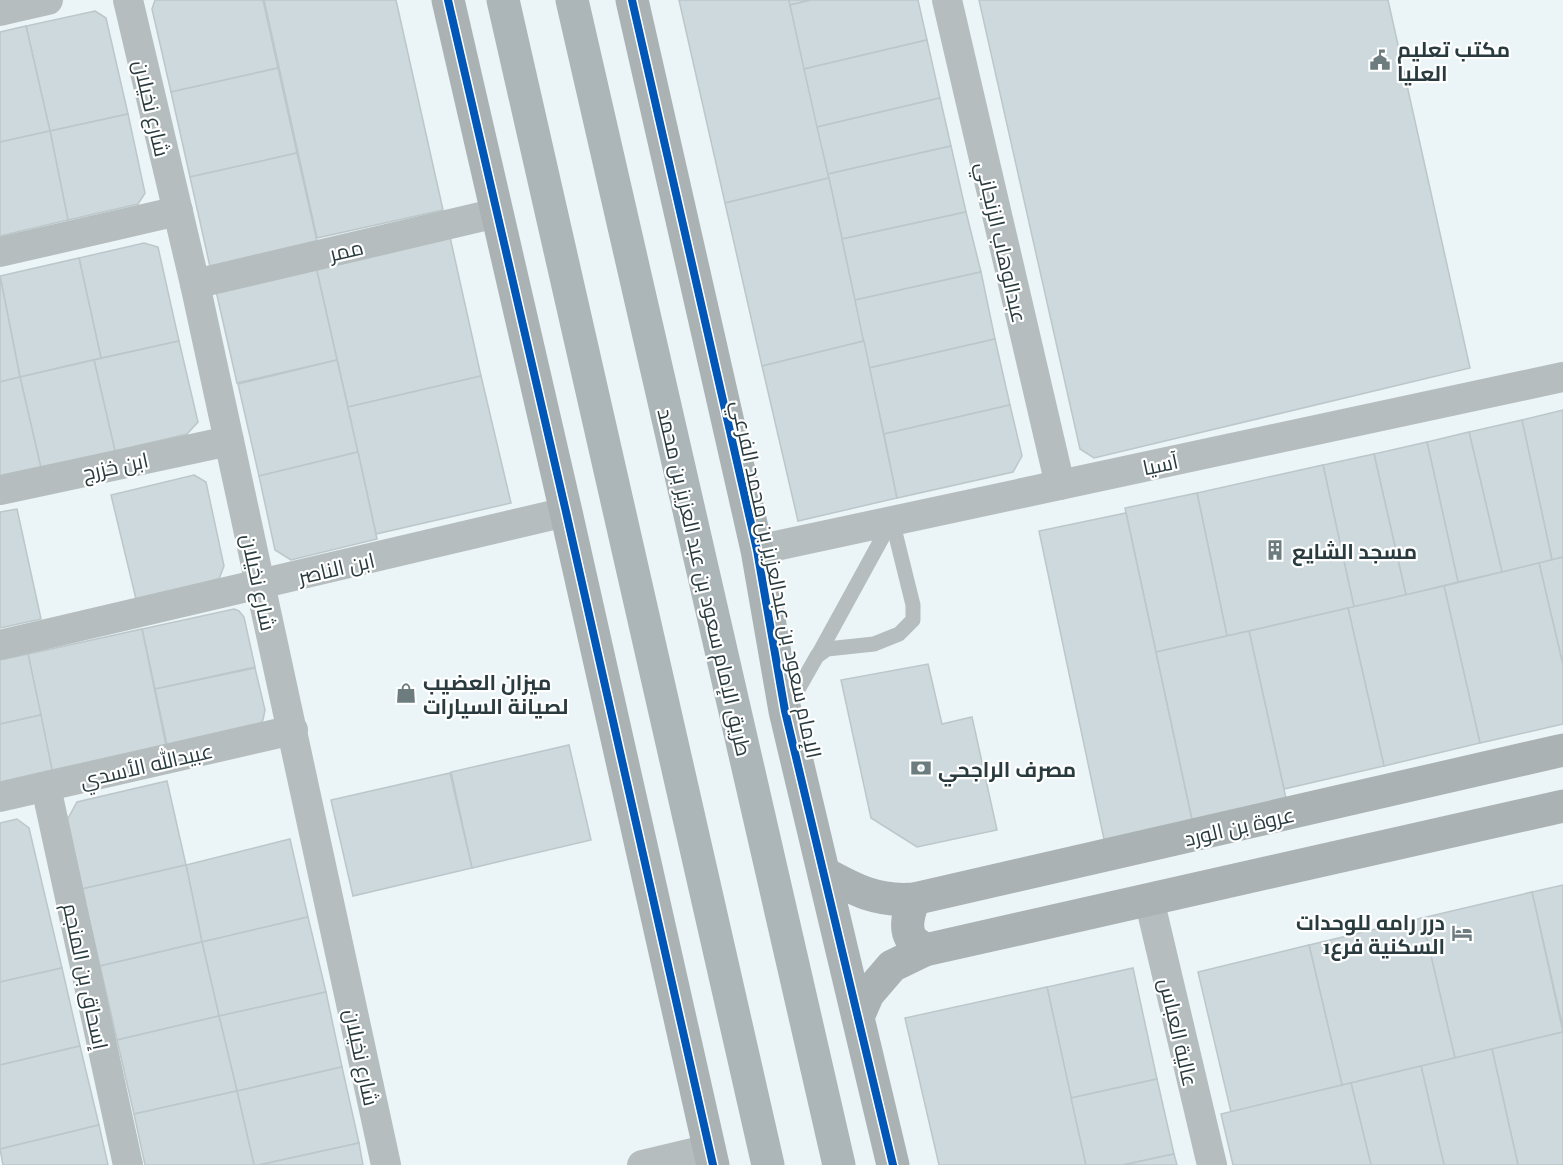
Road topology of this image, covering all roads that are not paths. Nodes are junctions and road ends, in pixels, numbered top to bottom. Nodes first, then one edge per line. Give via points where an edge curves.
1 (48, 0) edge
2 (128, 0) edge
3 (448, 0) edge
4 (503, 0) edge
5 (572, 0) edge
6 (632, 0) edge
7 (947, 0) edge
8 (0, 11) edge
9 (178, 211) junction
10 (497, 213) junction
11 (0, 252) edge
12 (195, 284) junction
13 (1563, 377) edge
14 (229, 441) junction
15 (1060, 485) junction
16 (0, 490) edge
17 (566, 512) junction
18 (892, 520) junction
19 (757, 550) junction
20 (261, 584) junction
21 (0, 645) edge
22 (817, 657) junction
23 (785, 711) junction
24 (292, 730) junction
25 (1563, 750) edge
26 (46, 787) junction
27 (0, 797) edge
28 (1563, 806) edge
29 (824, 873) junction
30 (914, 899) junction
31 (1149, 899) junction
32 (925, 950) junction
33 (858, 1017) junction
34 (711, 1157) edge
35 (128, 1165) edge
36 (386, 1165) edge
37 (642, 1165) edge
38 (768, 1165) edge
39 (839, 1165) edge
40 (893, 1165) edge
41 (1212, 1165) edge

1 - 8 street
2 - 9 street, شارع نخيلان
3 - 10 street
4 - 38 main road
5 - 39 main road, طريق الإمام سعود بن عبد العزيز بن محمد
6 - 19 street, الإمام سعود بن عبدالعزيز بن محمد الفرعي
7 - 15 street, عبدالوهاب الزنجاني
9 - 11 street
9 - 12 street, شارع نخيلان
10 - 12 street, ممر
10 - 17 street
12 - 14 street, شارع نخيلان
13 - 15 street, آسيا
14 - 16 street, ابن خزرج
14 - 20 street, شارع نخيلان
15 - 18 street, آسيا
17 - 20 street, ابن الناصر
17 - 34 street
18 - 19 street, آسيا
18 - 22 lane
18 - 22 lane via 913,605 913,620 891,638 874,644 826,649
19 - 23 street, الإمام سعود بن عبدالعزيز بن محمد الفرعي
20 - 21 street, ابن الناصر
20 - 24 street, شارع نخيلان
22 - 23 lane
23 - 29 street, الإمام سعود بن عبدالعزيز بن محمد الفرعي
24 - 26 street, عبيدالله الأسدي
24 - 36 street, شارع نخيلان
25 - 30 street, عروة بن الورد
26 - 27 street, عبيدالله الأسدي
26 - 35 street, إسحاق بن المنجم
28 - 31 street
29 - 30 street, عروة بن الورد via 874,896
29 - 33 street, الإمام سعود بن عبدالعزيز بن محمد الفرعي
30 - 32 street via 907,926 912,940
31 - 32 street
31 - 41 street, عالية العباس
32 - 33 street via 892,966 868,994
33 - 40 street, الإمام سعود بن عبدالعزيز بن محمد الفرعي
34 - 37 street

